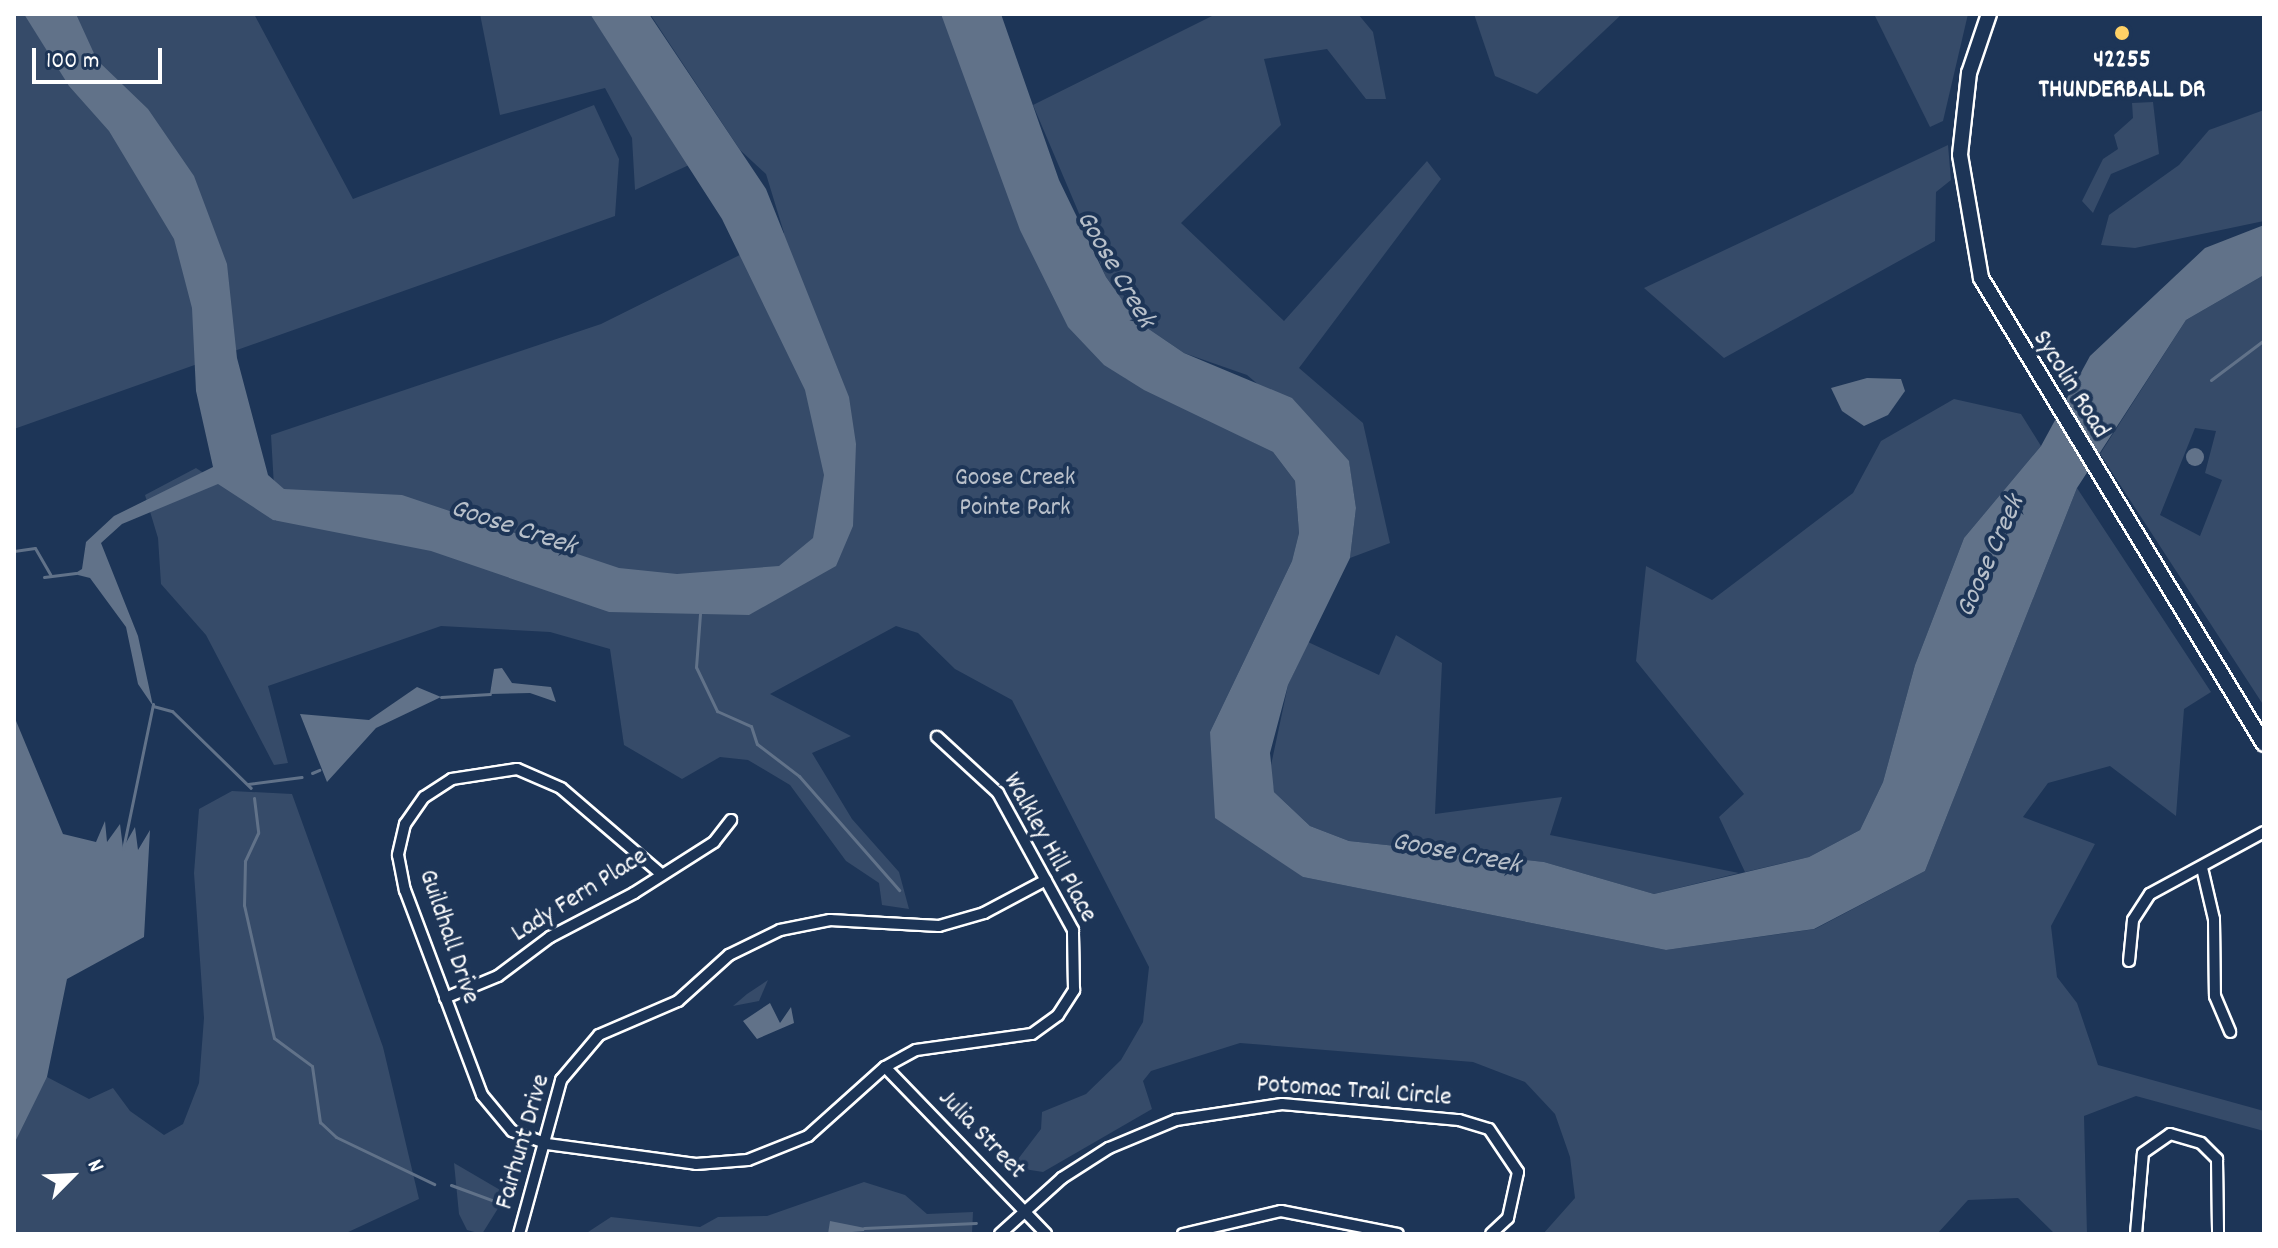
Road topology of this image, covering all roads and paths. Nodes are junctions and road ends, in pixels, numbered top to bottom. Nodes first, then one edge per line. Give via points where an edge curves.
1 (1989, 14) edge
2 (937, 737) dead end
3 (2264, 744) edge
4 (731, 820) dead end
5 (2264, 832) edge
6 (2202, 868) junction
7 (660, 873) junction
8 (1046, 880) junction
9 (2129, 961) dead end
10 (445, 998) junction
11 (2230, 1032) dead end
12 (885, 1067) junction
13 (547, 1144) junction
14 (1023, 1211) junction
15 (519, 1234) edge
16 (1000, 1234) edge
17 (1046, 1234) edge
18 (1183, 1234) edge
19 (1398, 1234) edge
20 (1491, 1234) edge
21 (2136, 1234) edge
22 (2218, 1234) edge

1 - 3 main road, Sycolin Road via 1964,94 1960,179 1981,278
2 - 8 street, Walkley Hill Place via 998,793
4 - 7 street, Lady Fern Place via 714,842
5 - 6 street
6 - 9 street via 2144,902 2129,933
6 - 11 street via 2214,919 2215,996
7 - 10 street, Lady Fern Place via 498,976
7 - 10 street, Guildhall Drive via 543,777 493,769 437,787 405,824 398,855
8 - 12 street, Walkley Hill Place via 1079,959 1074,990 1058,1015 1019,1038 932,1044
8 - 13 street, Fairhunt Drive via 984,913 939,926 830,920 753,941 678,1001 583,1048 561,1080
10 - 13 street, Guildhall Drive via 488,1107 512,1131
12 - 13 street, Walkley Hill Place via 822,1127 748,1160 696,1164
12 - 14 street, Julia Street
13 - 15 street, Fairhunt Drive
14 - 16 street, Potomac Trail Circle
14 - 17 street, Julia Street
14 - 20 street, Potomac Trail Circle via 1088,1160 1150,1129 1226,1108 1282,1104 1459,1120 1489,1129 1518,1172 1508,1218
18 - 19 street via 1281,1211
21 - 22 street via 2143,1153 2170,1134 2201,1143 2217,1159

